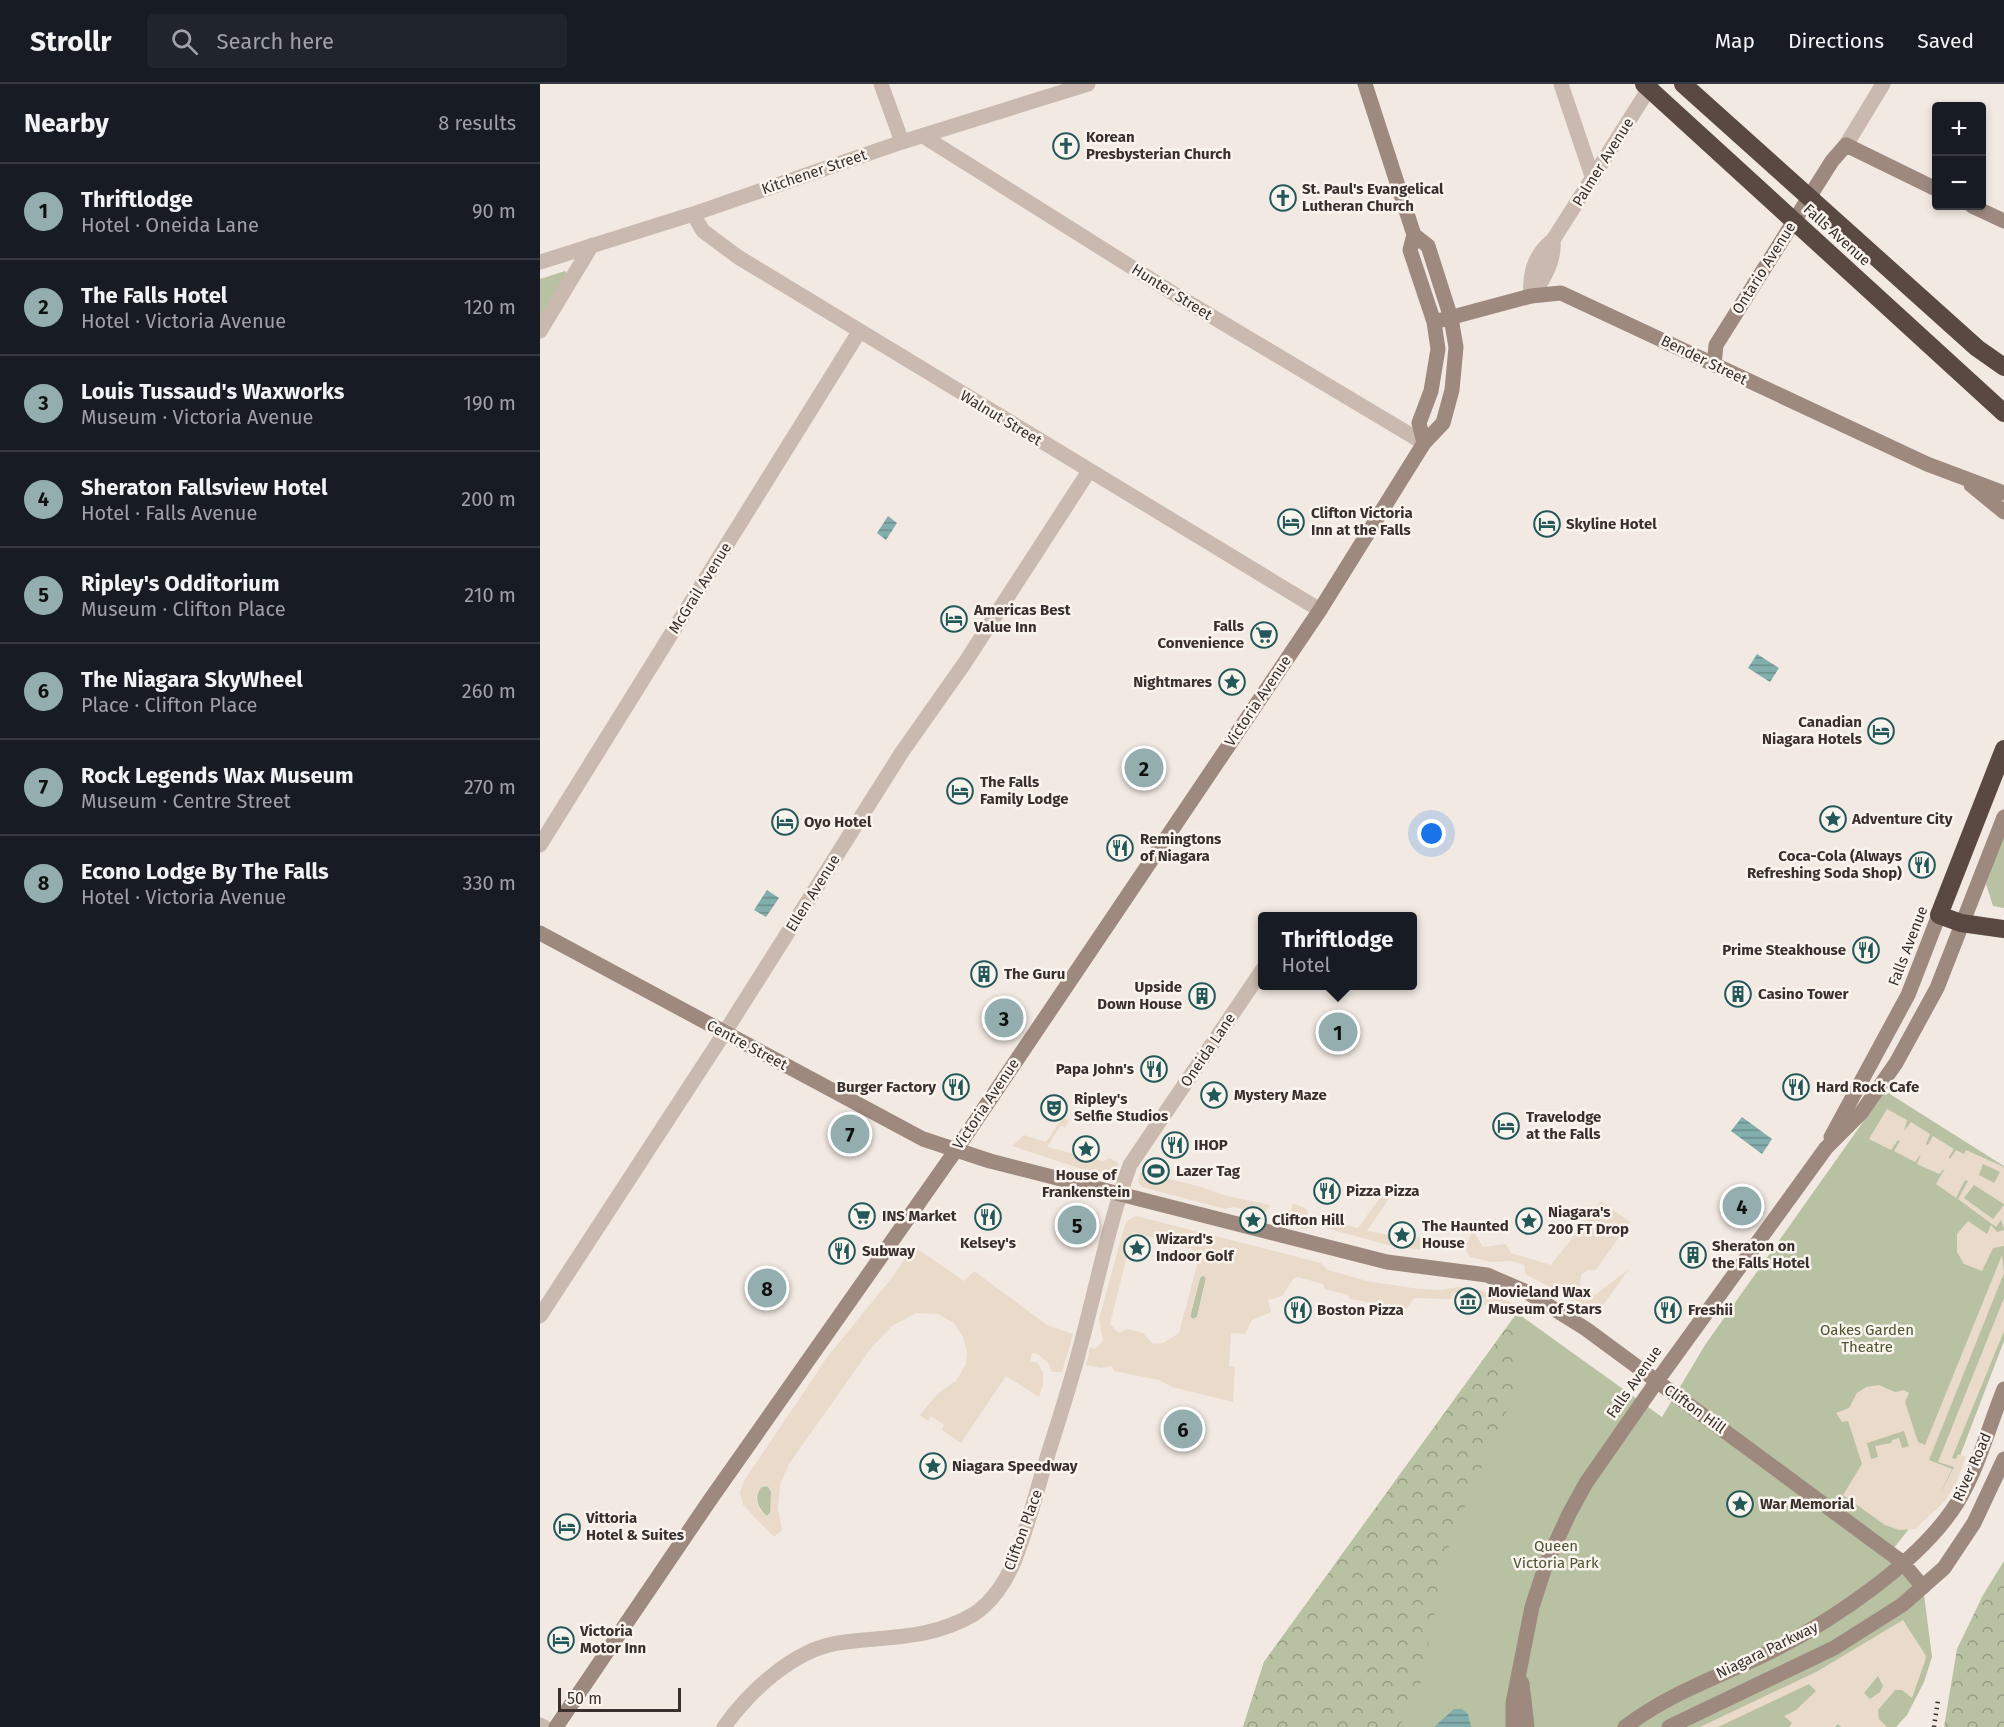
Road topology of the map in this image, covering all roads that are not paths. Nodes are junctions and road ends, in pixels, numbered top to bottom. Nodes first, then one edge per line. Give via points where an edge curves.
1 (881, 84) edge
2 (1088, 84) edge
3 (1365, 84) edge
4 (1561, 84) edge
5 (1652, 84) edge
6 (1683, 84) edge
7 (1883, 84) edge
8 (1643, 92) edge
9 (923, 136) junction
10 (902, 142) junction
11 (1846, 145) junction
12 (1593, 178) junction
13 (1932, 187) edge
14 (1981, 210) edge
15 (693, 214) junction
16 (2004, 221) edge
17 (1414, 235) junction
18 (592, 245) junction
19 (540, 262) edge
20 (1532, 296) junction
21 (1451, 318) junction
22 (1434, 322) junction
23 (540, 331) edge
24 (859, 332) junction
25 (1977, 348) junction
26 (1714, 365) junction
27 (2004, 366) edge
28 (2004, 379) edge
29 (2004, 413) edge
30 (1424, 443) junction
31 (1089, 471) junction
32 (1966, 481) junction
33 (2004, 493) edge
34 (2004, 512) edge
35 (1320, 610) junction
36 (2004, 749) edge
37 (2004, 817) edge
38 (540, 845) edge
39 (1939, 915) junction
40 (1961, 923) junction
41 (2004, 929) edge
42 (540, 933) edge
43 (1258, 976) edge
44 (725, 1032) junction
45 (1826, 1148) junction
46 (956, 1150) junction
47 (1119, 1195) junction
48 (540, 1316) edge
49 (1657, 1381) junction
50 (2004, 1389) edge
51 (2004, 1459) edge
52 (1902, 1562) junction
53 (1923, 1587) junction
54 (1520, 1662) junction
55 (556, 1727) edge
56 (724, 1727) edge
57 (1513, 1727) edge
58 (1527, 1727) edge
59 (1625, 1727) edge
60 (1669, 1727) edge

1 - 10 street
2 - 9 street, Kitchener Street
3 - 17 main road, Victoria Avenue
4 - 12 street
5 - 8 street, Palmer Avenue
6 - 25 highway, Falls Avenue
7 - 11 street, Ontario Avenue
8 - 12 street, Palmer Avenue
8 - 29 highway, Falls Avenue
9 - 10 street, Kitchener Street
9 - 30 street, Hunter Street via 1176,295
10 - 15 street, Kitchener Street
11 - 13 main road
11 - 26 main road, Ontario Avenue via 1716,345
12 - 20 street, Palmer Avenue via 1536,260 1530,282
14 - 16 main road
15 - 18 street, Kitchener Street
15 - 24 street, Walnut Street via 702,231 738,257
17 - 21 main road, Victoria Avenue via 1428,246
17 - 22 main road, Victoria Avenue via 1410,250
18 - 19 street, Kitchener Street
18 - 23 street
20 - 21 main road, Bender Street
20 - 26 main road, Bender Street via 1561,293 1572,297
21 - 22 main road, Bender Street
21 - 30 main road, Victoria Avenue via 1456,347 1452,390 1443,423
22 - 30 main road, Victoria Avenue via 1437,364 1419,423
24 - 31 street, Walnut Street
24 - 38 street, McGrail Avenue
25 - 27 highway
25 - 28 main road, Falls Avenue
26 - 32 main road, Bender Street
30 - 35 main road, Victoria Avenue
31 - 35 street, Walnut Street
31 - 44 street, Ellen Avenue via 902,752
32 - 33 main road, Bender Street
32 - 34 main road, Bender Street
35 - 46 main road, Victoria Avenue
36 - 39 highway, Falls Avenue
37 - 40 main road, Falls Avenue
39 - 40 highway
39 - 45 main road, Falls Avenue via 1908,995
40 - 41 highway
40 - 45 main road, Falls Avenue via 1937,988 1896,1063 1861,1113
42 - 44 main road, Centre Street
43 - 47 street, Oneida Lane via 1130,1165
44 - 46 main road, Centre Street via 923,1139
44 - 48 street, Ellen Avenue
45 - 49 main road, Falls Avenue
46 - 47 main road, Clifton Hill
46 - 55 main road, Victoria Avenue
47 - 49 main road, Clifton Hill via 1387,1262 1487,1275 1552,1305
47 - 56 street, Clifton Place via 1079,1353 1027,1523 998,1592 976,1613 947,1628 817,1650 770,1676
49 - 52 main road, Clifton Hill
49 - 54 main road, Falls Avenue via 1569,1514 1538,1587
50 - 52 main road, River Road via 1956,1504
51 - 53 main road, River Road via 1974,1523 1944,1568
52 - 53 main road, Clifton Hill
52 - 59 main road, Niagara Parkway via 1867,1592 1803,1635 1686,1689
53 - 60 main road, Niagara Parkway via 1888,1616 1834,1648
54 - 57 main road, Falls Avenue
54 - 58 main road, Falls Avenue

